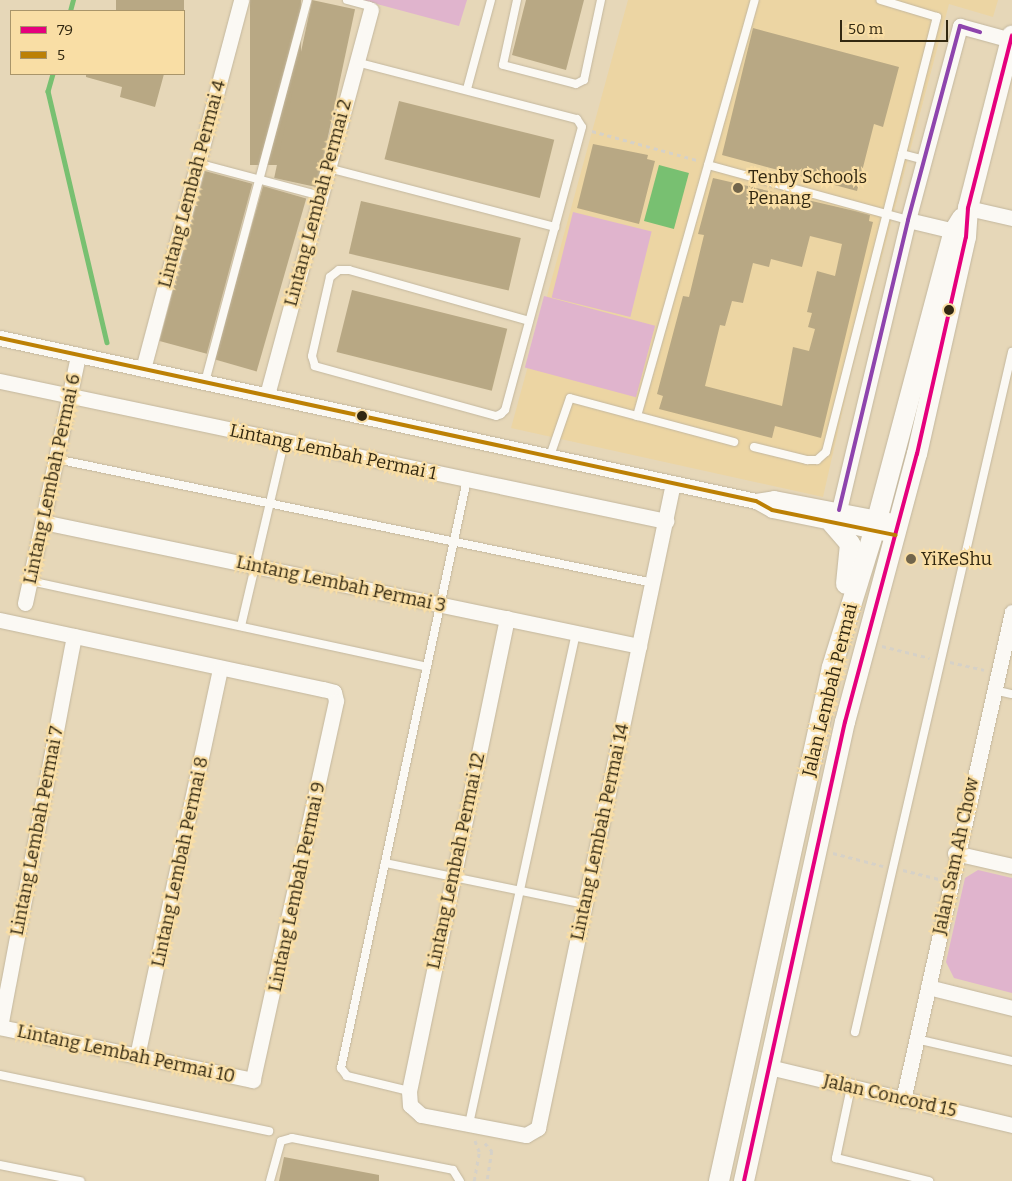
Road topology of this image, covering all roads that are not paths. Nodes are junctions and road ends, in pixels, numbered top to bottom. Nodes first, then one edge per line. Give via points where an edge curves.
1 (241, 0) edge
2 (306, 0) edge
3 (347, 0) edge
4 (491, 0) edge
5 (517, 0) edge
6 (601, 0) edge
7 (755, 0) edge
8 (881, 0) edge
9 (371, 10) joint
10 (1011, 38) edge
11 (356, 62) junction
12 (1006, 85) edge
13 (467, 89) junction
14 (902, 154) junction
15 (924, 160) junction
16 (197, 163) junction
17 (705, 163) junction
18 (328, 168) junction
19 (258, 180) junction
20 (321, 196) junction
21 (968, 208) junction
22 (887, 213) junction
23 (1012, 218) edge
24 (908, 220) junction
25 (555, 227) junction
26 (954, 231) junction
27 (529, 321) junction
28 (0, 338) edge
29 (1012, 352) edge
30 (78, 354) junction
31 (143, 369) junction
32 (0, 381) edge
33 (205, 382) junction
34 (266, 395) junction
35 (69, 397) junction
36 (637, 416) junction
37 (284, 442) junction
38 (734, 442) dead end
39 (754, 447) dead end
40 (550, 456) junction
41 (56, 459) junction
42 (467, 480) junction
43 (673, 483) junction
44 (270, 505) junction
45 (836, 517) junction
46 (666, 521) junction
47 (43, 522) junction
48 (876, 524) junction
49 (897, 528) junction
50 (454, 540) junction
51 (255, 566) junction
52 (30, 581) junction
53 (652, 583) junction
54 (25, 603) dead end
55 (441, 604) junction
56 (1012, 612) edge
57 (507, 618) junction
58 (0, 620) edge
59 (241, 626) junction
60 (576, 632) junction
61 (74, 636) junction
62 (640, 646) junction
63 (427, 667) junction
64 (832, 667) junction
65 (220, 668) junction
66 (994, 690) junction
67 (1012, 694) edge
68 (955, 854) junction
69 (385, 863) junction
70 (1012, 864) edge
71 (452, 877) junction
72 (520, 891) junction
73 (585, 904) junction
74 (928, 987) junction
75 (1012, 1008) edge
76 (0, 1027) edge
77 (855, 1032) dead end
78 (916, 1039) junction
79 (137, 1056) junction
80 (1012, 1062) edge
81 (769, 1067) junction
82 (0, 1076) edge
83 (253, 1080) joint
84 (851, 1087) junction
85 (409, 1098) junction
86 (903, 1100) junction
87 (1012, 1124) edge
88 (473, 1125) junction
89 (269, 1131) dead end
90 (0, 1165) edge
91 (80, 1181) edge
92 (270, 1181) edge
93 (460, 1181) edge
94 (718, 1181) edge
95 (744, 1181) edge
96 (928, 1181) edge

1 - 16 street, Lintang Lembah Permai 4
2 - 19 lane
3 - 9 lane via 369,6
4 - 13 lane
5 - 6 lane via 504,66 576,84 584,80
7 - 17 lane
8 - 14 lane via 937,18
9 - 11 street, Lintang Lembah Permai 2
10 - 12 main road, Jalan Lembah Permai
10 - 15 street via 960,26
11 - 13 lane
11 - 18 street, Lintang Lembah Permai 2
12 - 21 main road, Jalan Lembah Permai
13 - 25 lane via 581,122
14 - 15 lane
14 - 22 lane
15 - 24 street
16 - 19 lane
16 - 31 street, Lintang Lembah Permai 4
17 - 22 lane
17 - 36 lane
18 - 20 street, Lintang Lembah Permai 2
18 - 25 lane
19 - 20 lane
19 - 33 lane
20 - 34 street, Lintang Lembah Permai 2
21 - 23 street
21 - 26 main road, Jalan Lembah Permai
21 - 49 main road, Jalan Lembah Permai via 966,237
22 - 24 lane
22 - 39 lane via 826,452 817,460 807,460
24 - 26 street
24 - 45 street
25 - 27 lane
26 - 48 main road, Jalan Lembah Permai
27 - 27 lane via 505,410 496,416 322,370 314,366 312,356 330,277 339,270 349,270
28 - 30 street
29 - 77 lane
30 - 31 street
30 - 35 street, Lintang Lembah Permai 6
31 - 33 street
32 - 35 street, Lintang Lembah Permai 1
33 - 34 street
34 - 40 street
35 - 37 street, Lintang Lembah Permai 1
35 - 41 street, Lintang Lembah Permai 6
36 - 38 lane
36 - 40 lane via 570,398
37 - 42 street, Lintang Lembah Permai 1
37 - 44 lane
40 - 43 street
41 - 44 lane
41 - 47 street, Lintang Lembah Permai 6
42 - 46 street, Lintang Lembah Permai 1
42 - 50 lane
43 - 45 street via 756,500 772,510
43 - 46 street, Lintang Lembah Permai 14
44 - 50 lane
44 - 51 lane
45 - 48 street
45 - 64 main road via 851,551
46 - 53 street, Lintang Lembah Permai 14
47 - 51 street, Lintang Lembah Permai 3
47 - 52 street, Lintang Lembah Permai 6
48 - 49 street
48 - 64 main road, Jalan Lembah Permai
49 - 81 main road, Jalan Lembah Permai via 845,722
50 - 53 lane
50 - 55 lane
51 - 55 street, Lintang Lembah Permai 3
51 - 59 lane
52 - 54 street, Lintang Lembah Permai 6
52 - 59 lane
53 - 62 street, Lintang Lembah Permai 14
55 - 57 street, Lintang Lembah Permai 3
55 - 63 lane
56 - 66 street, Jalan Sam Ah Chow
57 - 60 street, Lintang Lembah Permai 3
57 - 71 street, Lintang Lembah Permai 12
58 - 61 street
59 - 63 lane
60 - 62 street, Lintang Lembah Permai 3
60 - 72 lane
61 - 65 street
61 - 76 street, Lintang Lembah Permai 7
62 - 73 street, Lintang Lembah Permai 14
63 - 69 lane
64 - 94 main road, Jalan Lembah Permai
65 - 79 street, Lintang Lembah Permai 8
65 - 83 street, Lintang Lembah Permai 9 via 334,692 334,711
66 - 67 lane
66 - 68 street, Jalan Sam Ah Chow
68 - 70 street
68 - 74 street, Jalan Sam Ah Chow
69 - 71 lane
69 - 85 lane via 341,1068 347,1076
71 - 72 lane
71 - 85 street, Lintang Lembah Permai 12
72 - 73 lane
72 - 88 lane
73 - 88 street, Lintang Lembah Permai 14 via 538,1128 526,1135
74 - 75 street
74 - 78 street, Jalan Sam Ah Chow
76 - 79 street, Lintang Lembah Permai 10
78 - 80 lane
78 - 86 street, Jalan Sam Ah Chow
79 - 83 street, Lintang Lembah Permai 10
81 - 84 street, Jalan Concord 15
81 - 95 main road, Jalan Lembah Permai
82 - 89 lane
84 - 86 street, Jalan Concord 15
84 - 96 lane via 836,1158
85 - 88 street via 421,1115
86 - 87 street, Jalan Concord 15
90 - 91 lane
92 - 93 lane via 281,1141 292,1138 452,1170

